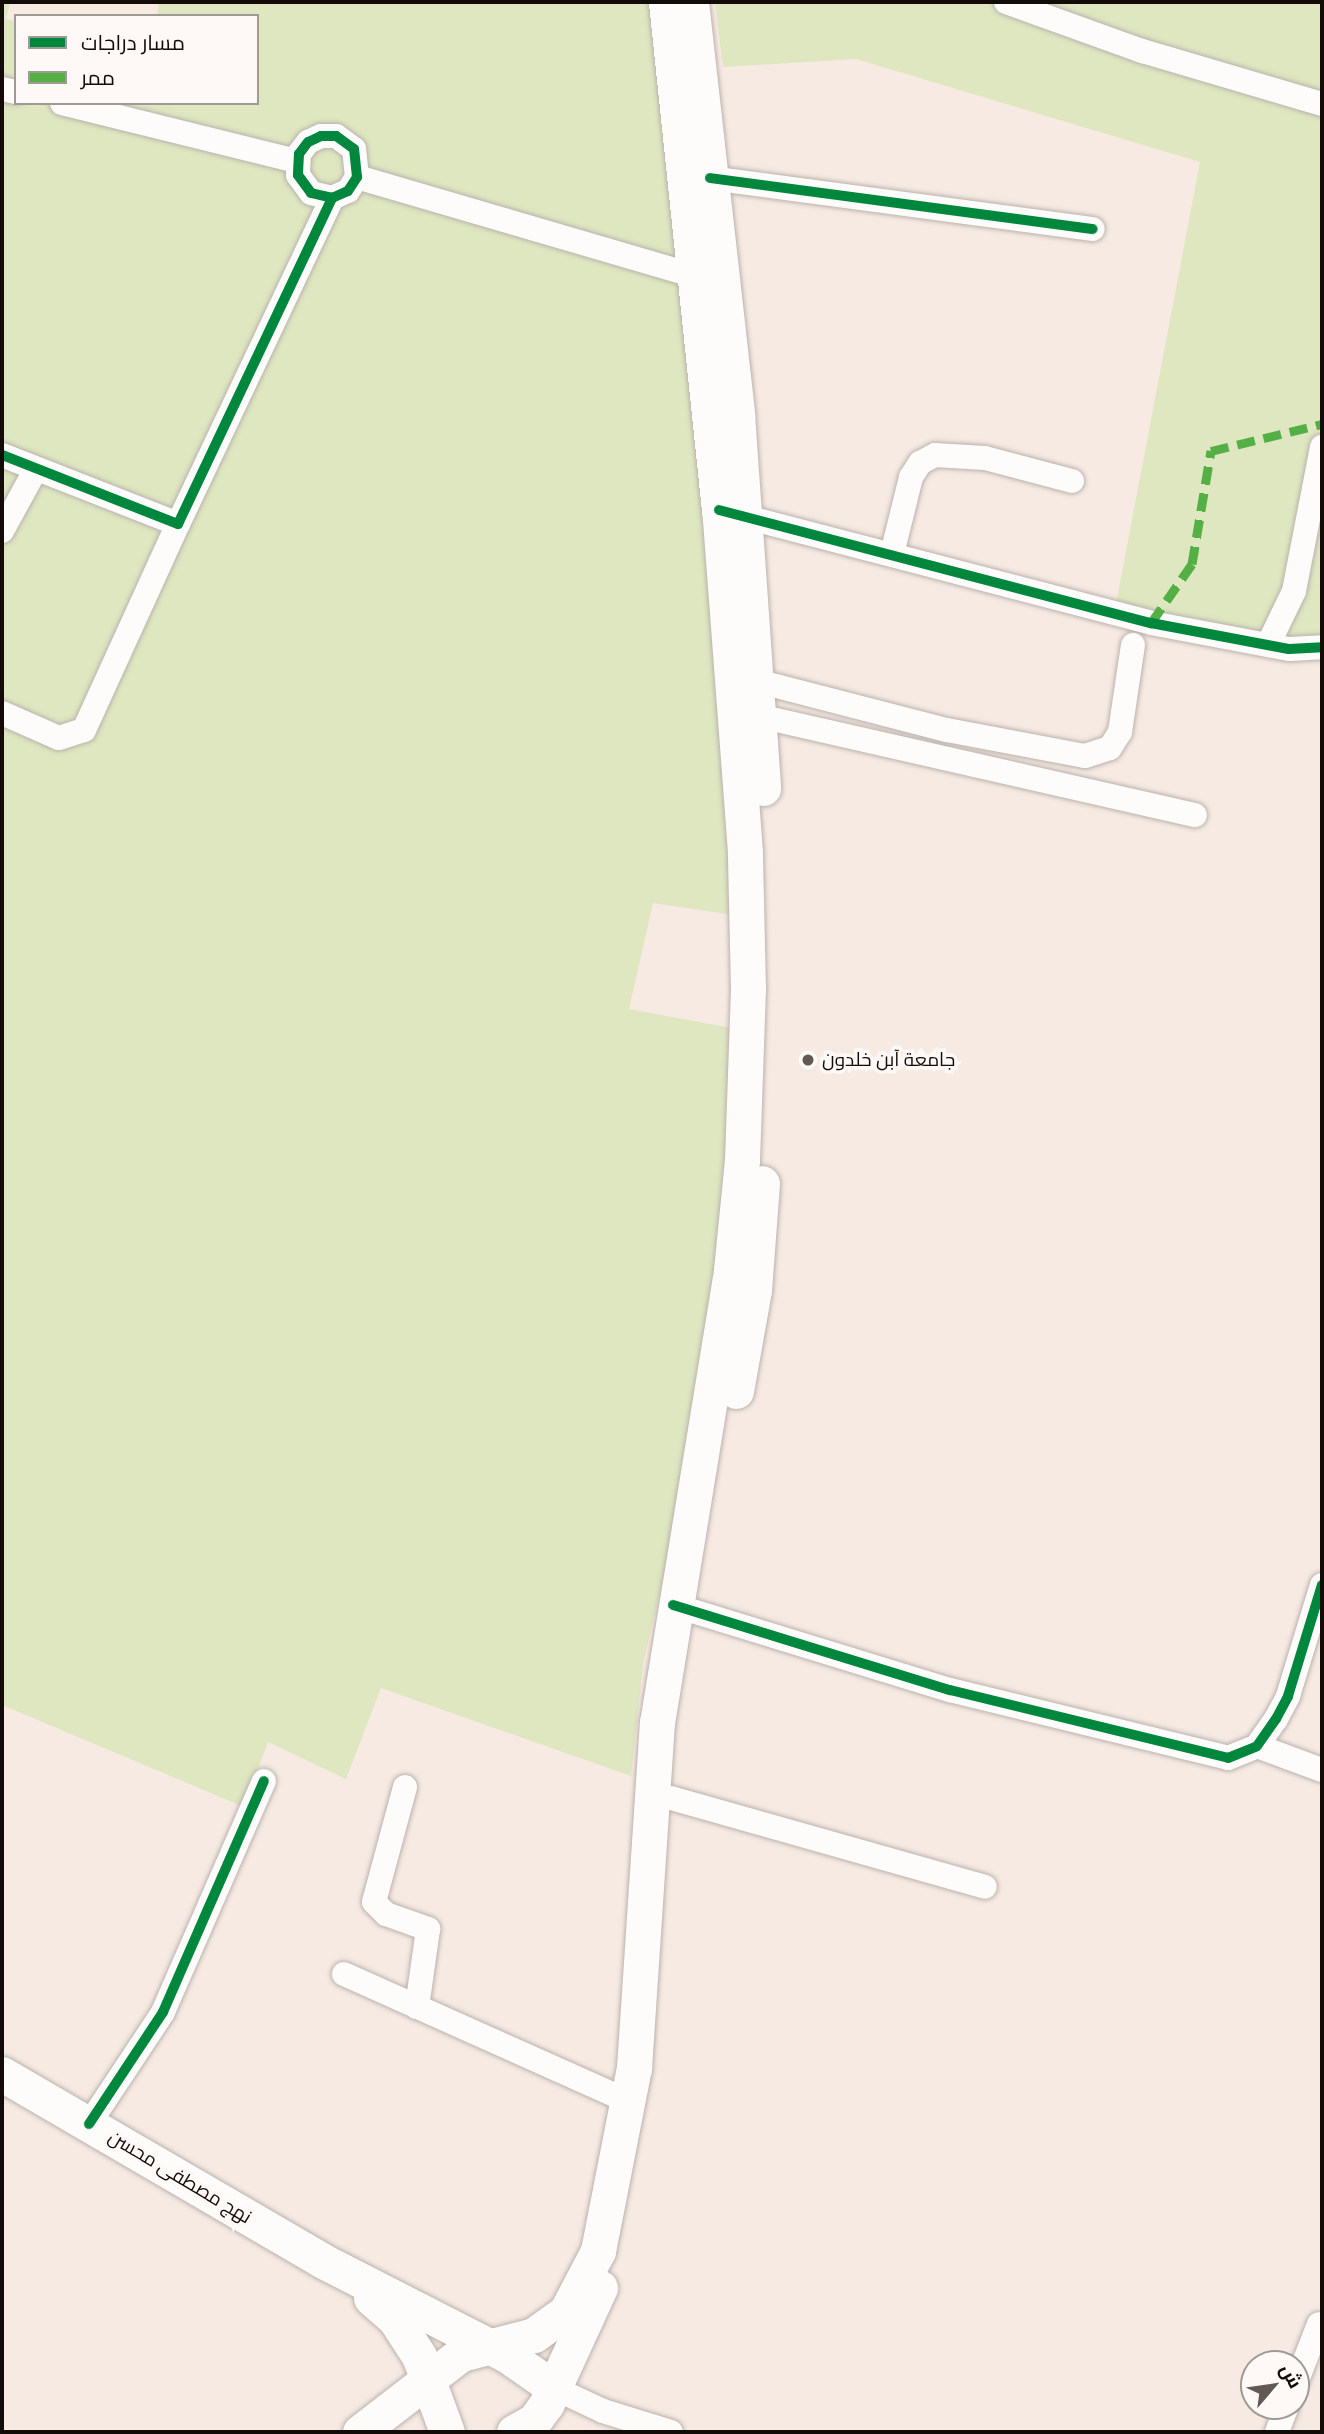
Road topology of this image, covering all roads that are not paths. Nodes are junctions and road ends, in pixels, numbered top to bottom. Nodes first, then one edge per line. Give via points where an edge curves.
1 (666, 2) edge
2 (691, 2) edge
3 (1006, 2) edge
4 (1322, 104) edge
5 (70, 105) edge
6 (297, 161) junction
7 (357, 177) junction
8 (710, 178) junction
9 (332, 198) junction
10 (1093, 229) dead end
11 (696, 276) junction
12 (1322, 447) edge
13 (2, 455) edge
14 (36, 468) junction
15 (1073, 481) dead end
16 (732, 514) junction
17 (178, 524) junction
18 (2, 531) edge
19 (892, 554) junction
20 (1133, 645) dead end
21 (1278, 647) junction
22 (1322, 647) edge
23 (1322, 666) edge
24 (758, 681) junction
25 (2, 713) edge
26 (759, 716) junction
27 (1195, 815) dead end
28 (1322, 1585) edge
29 (684, 1609) junction
30 (1319, 1611) edge
31 (1256, 1746) junction
32 (1322, 1770) edge
33 (264, 1781) dead end
34 (405, 1787) dead end
35 (671, 1798) junction
36 (985, 1887) dead end
37 (344, 1974) dead end
38 (417, 2007) junction
39 (2, 2074) edge
40 (629, 2102) junction
41 (89, 2124) junction
42 (321, 2260) junction
43 (1319, 2324) dead end
44 (493, 2348) junction
45 (1309, 2350) edge
46 (426, 2378) junction
47 (554, 2388) junction
48 (360, 2432) edge
49 (447, 2432) edge
50 (514, 2432) edge
51 (671, 2432) edge

1 - 11 main road
2 - 8 main road
3 - 4 street via 1142,51
5 - 6 street
6 - 7 street via 308,142 336,136 354,149
6 - 9 street via 305,188
7 - 9 street via 348,191
7 - 11 street
8 - 10 street
8 - 16 main road
9 - 17 street
11 - 16 main road
12 - 21 street via 1294,591
13 - 14 street
14 - 17 street
14 - 18 street
15 - 19 street via 974,456 935,455 920,463 911,477
16 - 19 street
16 - 24 main road
16 - 29 main road via 748,921 742,1160
17 - 25 street via 83,730 59,738
19 - 21 street via 1151,623
20 - 24 street via 1120,732 1110,748 1085,756 947,730
21 - 22 street
21 - 23 street
24 - 26 main road
26 - 27 street
26 - 29 main road via 770,1003 759,1245 749,1323
28 - 30 street
29 - 31 street via 950,1690 1111,1731 1228,1758
29 - 35 main road
29 - 40 main road via 653,1765
30 - 31 street via 1288,1696
31 - 32 street
33 - 41 street via 163,2012
34 - 38 street via 374,1902 386,1914 428,1929
35 - 36 street
35 - 47 main road via 662,1973 637,2152 611,2258
37 - 38 street
38 - 40 street
39 - 41 main road, نهج مصطفى محسن
40 - 44 main road via 598,2251 577,2295 548,2328
41 - 42 main road, نهج مصطفى محسن
42 - 44 main road, نهج مصطفى محسن
42 - 46 main road, نهج مصطفى محسن via 395,2319 419,2356
43 - 45 street
44 - 46 main road via 461,2354
44 - 47 main road, نهج مصطفى محسن
46 - 48 main road via 399,2406
46 - 49 main road, نهج مصطفى محسن
47 - 50 main road via 534,2421
47 - 51 street via 603,2411

